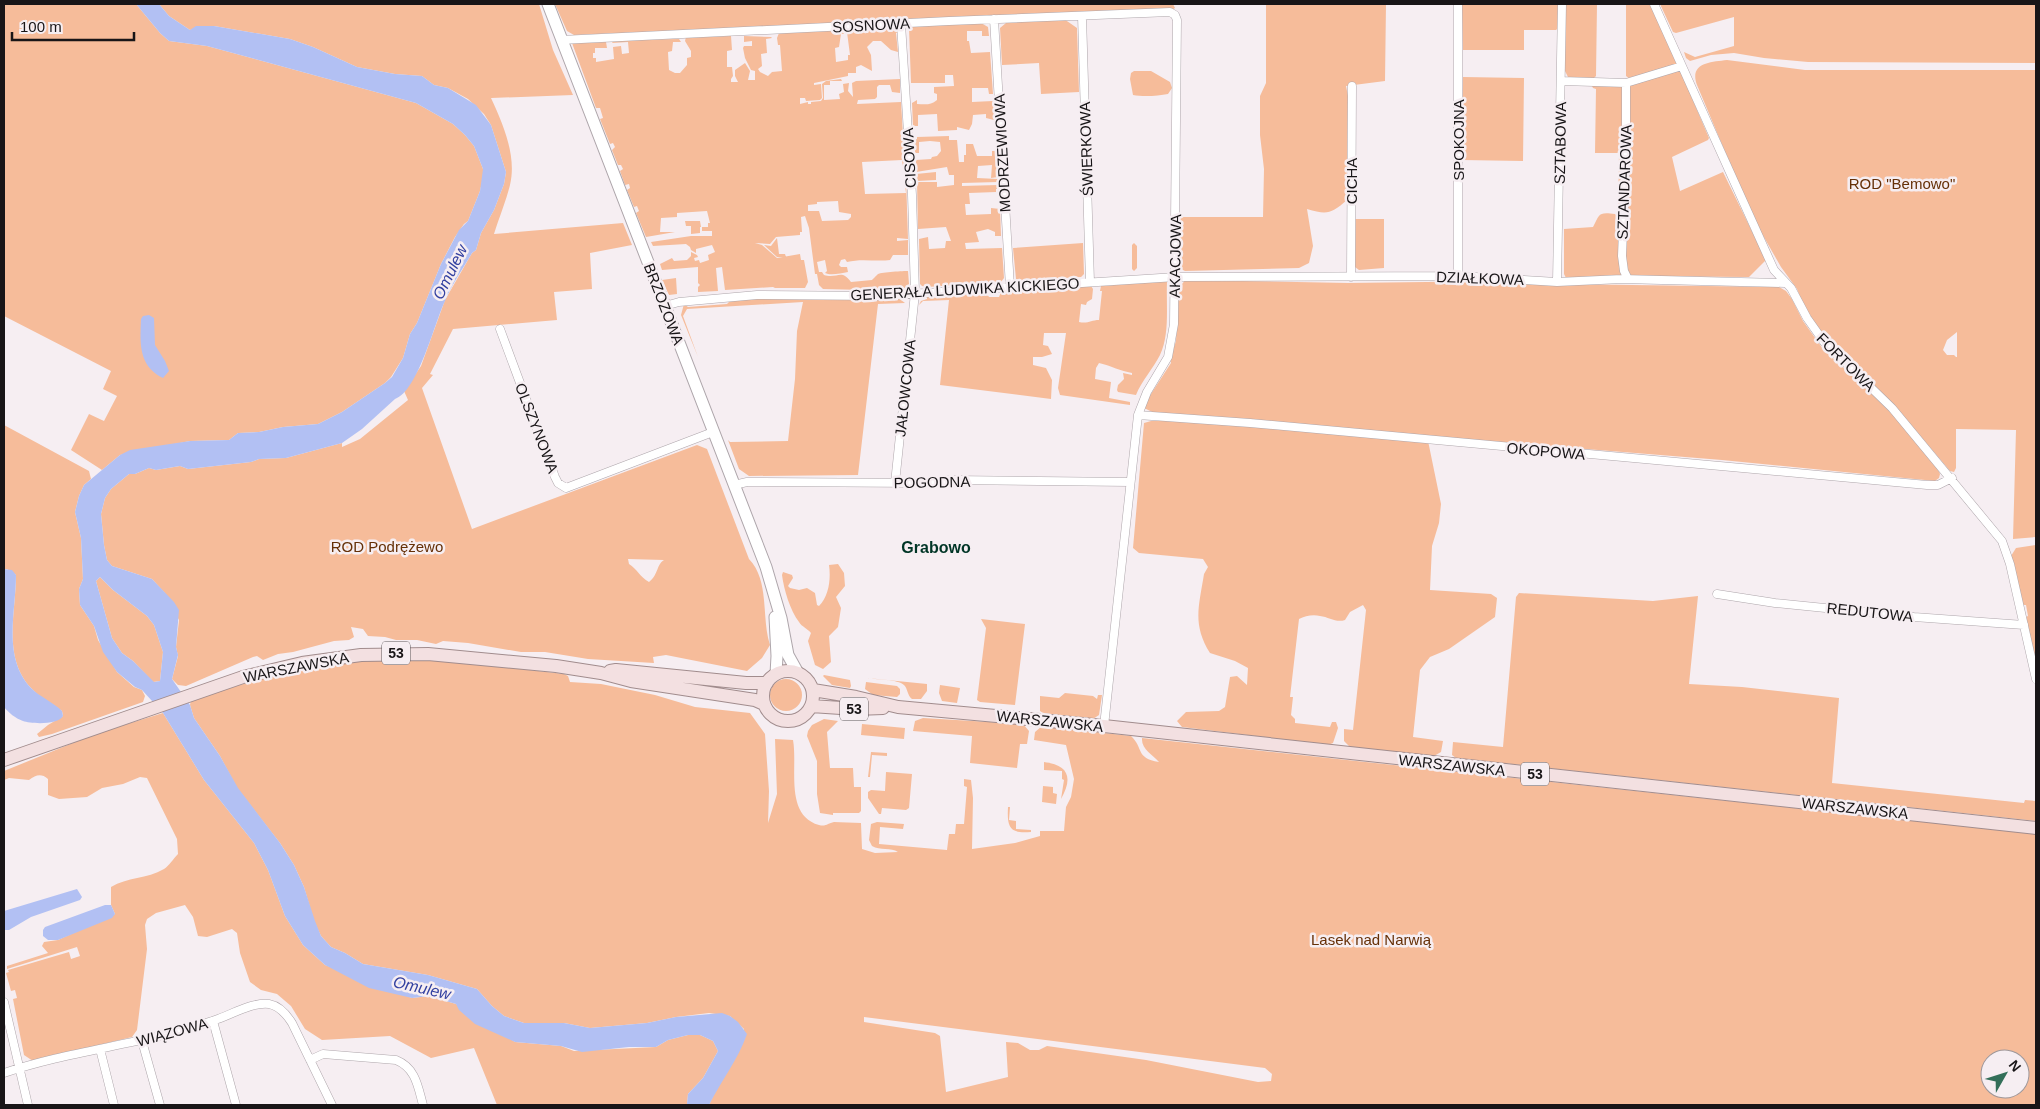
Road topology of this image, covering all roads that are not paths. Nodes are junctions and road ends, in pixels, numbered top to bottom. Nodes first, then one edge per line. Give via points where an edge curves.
1 (548, 4) edge
2 (1458, 4) edge
3 (1562, 4) edge
4 (1654, 4) edge
5 (1082, 16) junction
6 (994, 19) junction
7 (1177, 20) joint
8 (902, 24) junction
9 (561, 40) junction
10 (1682, 66) junction
11 (1562, 81) junction
12 (1626, 83) junction
13 (1352, 86) dead end
14 (1458, 276) junction
15 (1176, 277) junction
16 (1351, 277) junction
17 (1628, 279) junction
18 (1090, 282) junction
19 (1558, 282) junction
20 (1785, 283) junction
21 (1010, 287) junction
22 (915, 293) junction
23 (665, 306) junction
24 (500, 329) dead end
25 (1138, 415) junction
26 (713, 432) junction
27 (1952, 478) junction
28 (1130, 482) junction
29 (894, 483) junction
30 (734, 485) junction
31 (1717, 594) dead end
32 (777, 605) junction
33 (2024, 624) junction
34 (601, 673) junction
35 (798, 673) junction
36 (2036, 678) edge
37 (771, 679) junction
38 (813, 690) junction
39 (764, 704) junction
40 (811, 706) junction
41 (898, 707) junction
42 (1104, 726) junction
43 (4, 760) edge
44 (2036, 828) edge
45 (4, 1002) edge
46 (213, 1021) junction
47 (142, 1041) junction
48 (100, 1049) junction
49 (310, 1060) junction
50 (20, 1068) junction
51 (4, 1073) edge
52 (28, 1105) edge
53 (114, 1105) edge
54 (160, 1105) edge
55 (236, 1105) edge
56 (332, 1105) edge
57 (423, 1105) edge

1 - 9 main road, BRZOZOWA
2 - 14 street, SPOKOJNA
3 - 11 street, SZTABOWA
4 - 10 street, FORTOWA
5 - 6 street, SOSNOWA
5 - 7 street, SOSNOWA via 1170,12
5 - 18 street, ŚWIERKOWA
6 - 8 street, SOSNOWA
6 - 21 street, MODRZEWIOWA
7 - 15 street, AKACJOWA
8 - 9 street, SOSNOWA
8 - 22 street, CISOWA
9 - 23 main road, BRZOZOWA
10 - 12 street
10 - 20 street, FORTOWA via 1774,270
11 - 12 street
11 - 19 street, SZTABOWA
12 - 17 street, SZTANDAROWA via 1622,256
13 - 16 street, CICHA
14 - 16 street, DZIAŁKOWA
14 - 19 street, DZIAŁKOWA
15 - 16 street, DZIAŁKOWA
15 - 18 street, GENERAŁA LUDWIKA KICKIEGO
15 - 25 street, AKACJOWA via 1171,348
17 - 19 street, DZIAŁKOWA
17 - 20 street, DZIAŁKOWA
18 - 21 street, GENERAŁA LUDWIKA KICKIEGO
20 - 27 street, FORTOWA via 1832,352 1880,395
21 - 22 street, GENERAŁA LUDWIKA KICKIEGO
22 - 23 street, GENERAŁA LUDWIKA KICKIEGO via 879,296 758,295
22 - 29 street, JAŁOWCOWA
23 - 26 main road, BRZOZOWA
24 - 26 street, OLSZYNOWA via 555,476 566,488
25 - 27 street, OKOPOWA via 1928,485 1938,485
25 - 28 street, AKACJOWA
26 - 30 main road, BRZOZOWA
27 - 33 street, FORTOWA via 2002,541
28 - 29 street, POGODNA via 959,480
28 - 42 street, AKACJOWA
29 - 30 street, POGODNA via 747,482
30 - 32 main road, BRZOZOWA
31 - 33 street, REDUTOWA via 1914,617
32 - 35 main road, BRZOZOWA via 788,654
32 - 37 main road, BRZOZOWA
33 - 36 street, FORTOWA
34 - 37 main road, WARSZAWSKA / 53 via 616,670 746,683
34 - 39 main road, WARSZAWSKA / 53
34 - 43 main road, WARSZAWSKA / 53 via 457,656 376,654 337,657 243,677
35 - 37 main road, 53 via 788,671
35 - 38 main road
37 - 39 main road via 763,694
38 - 40 main road
38 - 41 main road, WARSZAWSKA / 53
39 - 40 main road, 53 via 774,716 789,721 804,716
40 - 41 main road, WARSZAWSKA / 53
41 - 42 main road, WARSZAWSKA / 53
42 - 44 main road, WARSZAWSKA / 53
45 - 50 street
46 - 47 street, WIĄZOWA
46 - 49 street, WIĄZOWA via 246,1008 270,1004 286,1014
46 - 55 street
47 - 48 street, WIĄZOWA
47 - 54 street
48 - 50 street, WIĄZOWA
48 - 53 street
49 - 56 street, WIĄZOWA
49 - 57 street via 323,1054 404,1063 416,1080
50 - 51 street, WIĄZOWA
50 - 52 street

